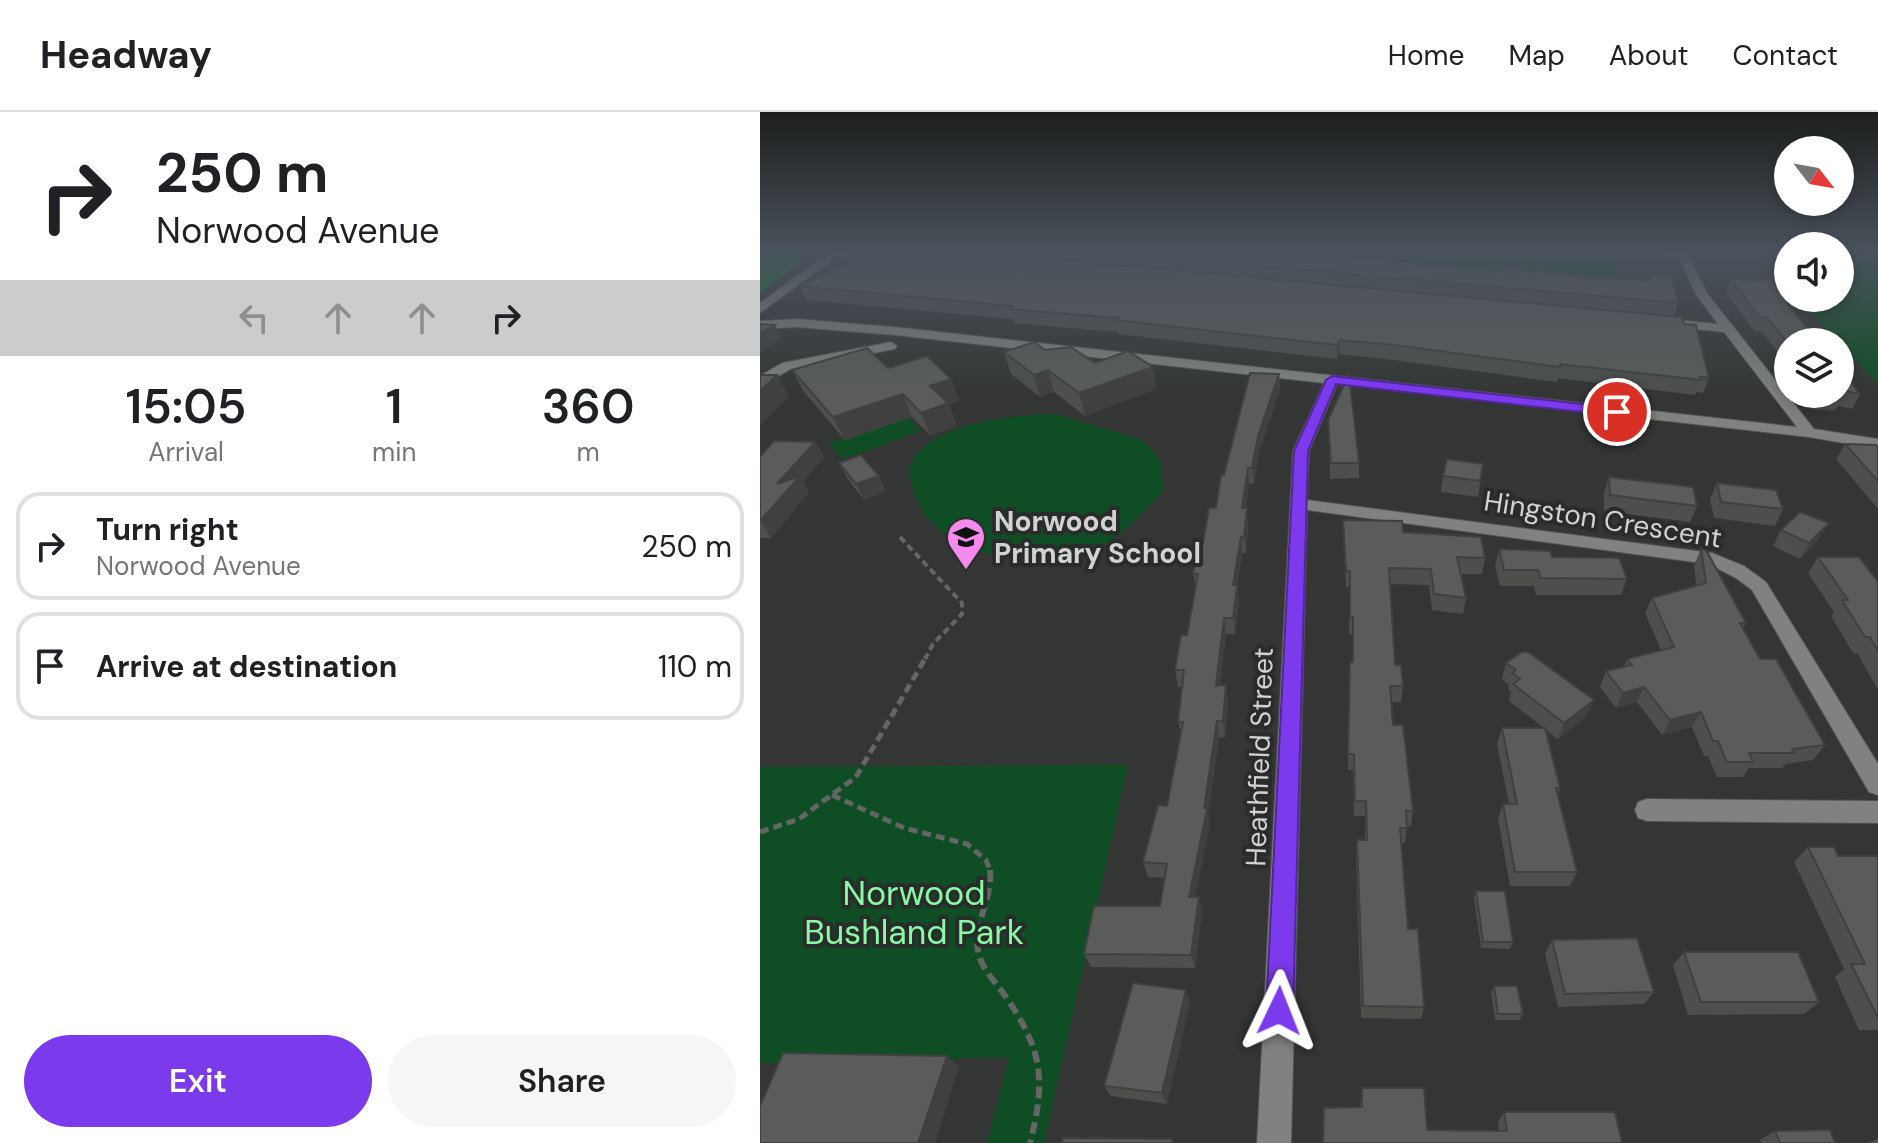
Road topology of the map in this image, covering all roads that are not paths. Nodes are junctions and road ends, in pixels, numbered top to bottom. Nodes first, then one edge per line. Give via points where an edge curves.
1 (781, 299) edge
2 (1705, 299) edge
3 (760, 317) edge
4 (1647, 321) edge
5 (790, 322) junction
6 (760, 325) edge
7 (1726, 328) junction
8 (891, 346) dead end
9 (1332, 380) junction
10 (760, 382) edge
11 (1809, 433) junction
12 (1878, 444) edge
13 (1299, 504) junction
14 (1878, 785) edge
15 (1647, 810) dead end
16 (1878, 812) edge
17 (1274, 1143) edge

1 - 5 street
2 - 7 street
3 - 5 street
4 - 7 street
5 - 6 street
5 - 9 street
7 - 11 street
8 - 10 street via 787,366
9 - 11 street
9 - 13 street, Heathfield Street via 1301,451
11 - 12 street
13 - 14 street, Hingston Crescent via 1712,559 1730,566 1759,586
13 - 17 street, Heathfield Street
15 - 16 street

